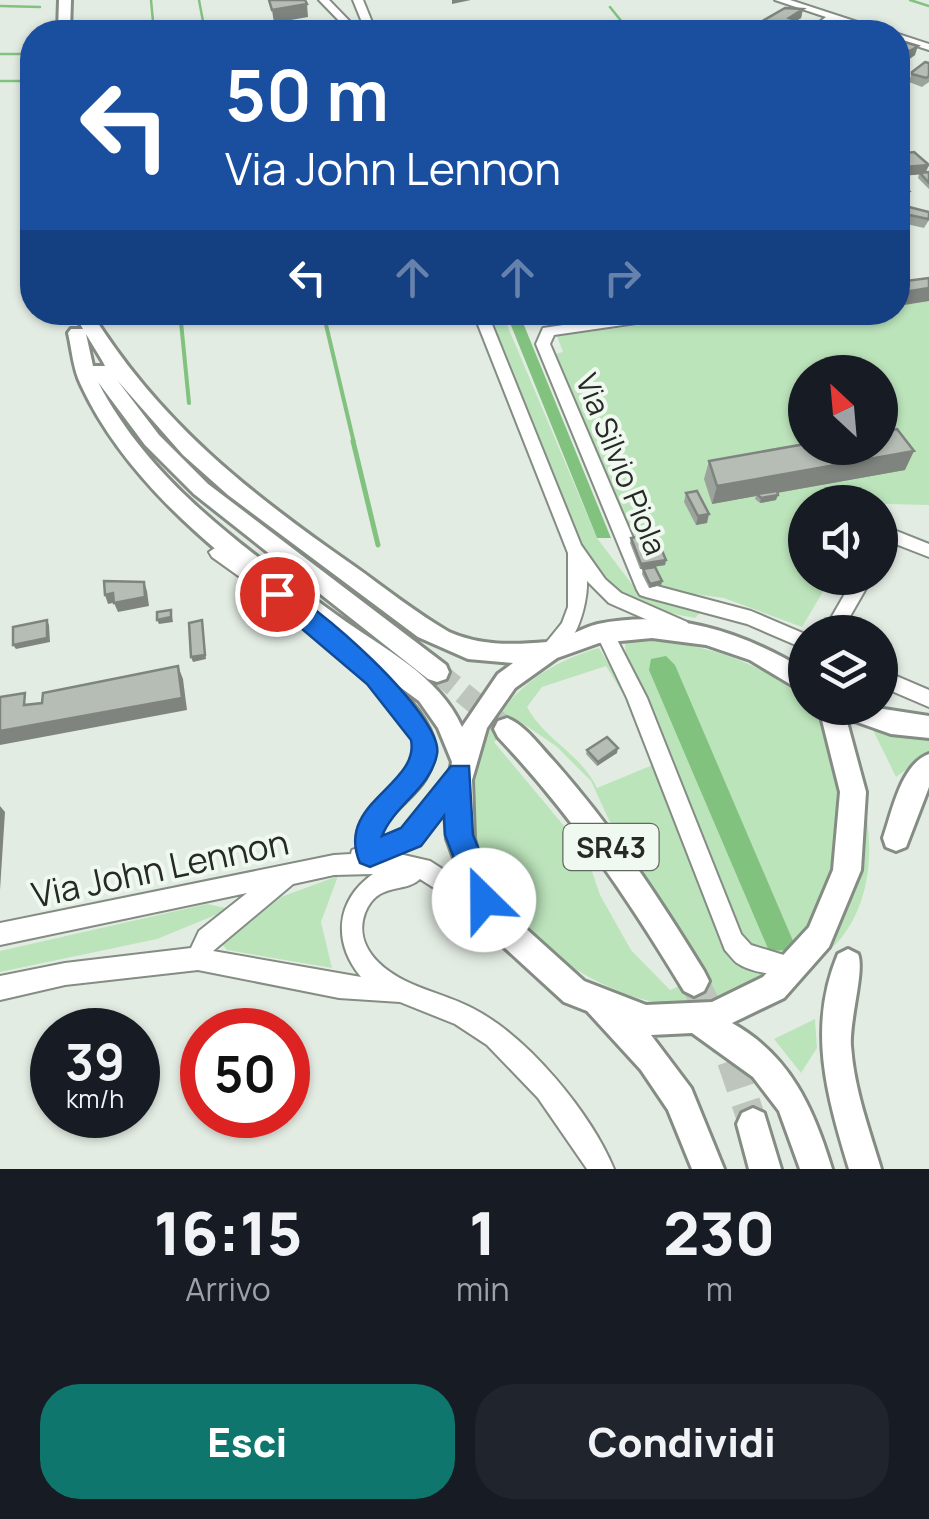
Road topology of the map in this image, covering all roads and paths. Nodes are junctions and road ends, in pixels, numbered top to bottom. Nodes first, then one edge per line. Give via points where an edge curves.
1 (324, 0) edge
2 (780, 0) edge
3 (833, 17) junction
4 (343, 20) edge
5 (829, 20) edge
6 (843, 20) edge
7 (78, 325) edge
8 (80, 325) edge
9 (81, 325) edge
10 (485, 325) edge
11 (586, 325) edge
12 (898, 538) edge
13 (573, 547) junction
14 (929, 550) edge
15 (218, 552) dead end
16 (716, 608) junction
17 (605, 633) junction
18 (702, 633) junction
19 (788, 634) edge
20 (550, 649) junction
21 (437, 672) tunnel mouth
22 (788, 672) edge
23 (898, 685) edge
24 (929, 699) edge
25 (898, 724) edge
26 (847, 725) edge
27 (929, 727) edge
28 (506, 730) tunnel mouth
29 (929, 764) edge
30 (461, 766) junction
31 (370, 854) junction
32 (334, 866) junction
33 (291, 873) junction
34 (446, 883) junction
35 (504, 928) junction
36 (0, 934) edge
37 (198, 959) junction
38 (779, 964) dead end
39 (694, 981) tunnel mouth
40 (0, 988) edge
41 (407, 993) junction
42 (589, 996) junction
43 (699, 1022) junction
44 (753, 1124) tunnel mouth
45 (601, 1169) edge
46 (708, 1169) edge
47 (765, 1169) edge
48 (816, 1169) edge
49 (866, 1169) edge

1 - 4 street
2 - 3 street
3 - 5 street
3 - 6 street
7 - 30 main road via 90,384 130,450 238,548 428,694 448,723
8 - 21 main road via 129,414 201,490
9 - 20 main road via 115,371 199,456 426,630 482,655
10 - 13 street
11 - 16 street, Via Silvio Piola via 548,330 543,344 642,585 650,593
12 - 14 street
13 - 18 street via 598,584 636,612
13 - 20 street via 581,602 569,630
15 - 31 street via 306,616 376,677 418,726 426,750 419,770 374,822
16 - 18 street
16 - 19 street, Via Silvio Piola
17 - 18 main road
17 - 20 main road
17 - 38 street via 733,942 744,955
18 - 22 main road
20 - 30 main road via 515,672 488,702 472,726
23 - 24 street
25 - 27 main road
26 - 29 main road via 879,779 892,859 902,815
28 - 39 main road, SR43 via 597,828
30 - 31 street, Via John Lennon via 411,837
30 - 35 main road via 459,835 475,883
31 - 32 street, Via John Lennon
32 - 33 street, Via John Lennon
32 - 34 street, Via John Lennon via 404,863
33 - 36 street, Via John Lennon
33 - 37 street via 207,938
34 - 35 street, Via John Lennon
34 - 41 street via 388,876 369,889 354,913 351,935 359,957
35 - 42 main road
37 - 40 street
37 - 41 street
41 - 45 street via 492,1034 566,1115
42 - 43 main road via 650,1016
42 - 46 main road via 639,1040 668,1077 691,1116
43 - 48 main road via 736,1040 770,1070 799,1118
43 - 49 main road via 734,1021 808,995 855,953 834,1002 836,1055
44 - 47 main road

